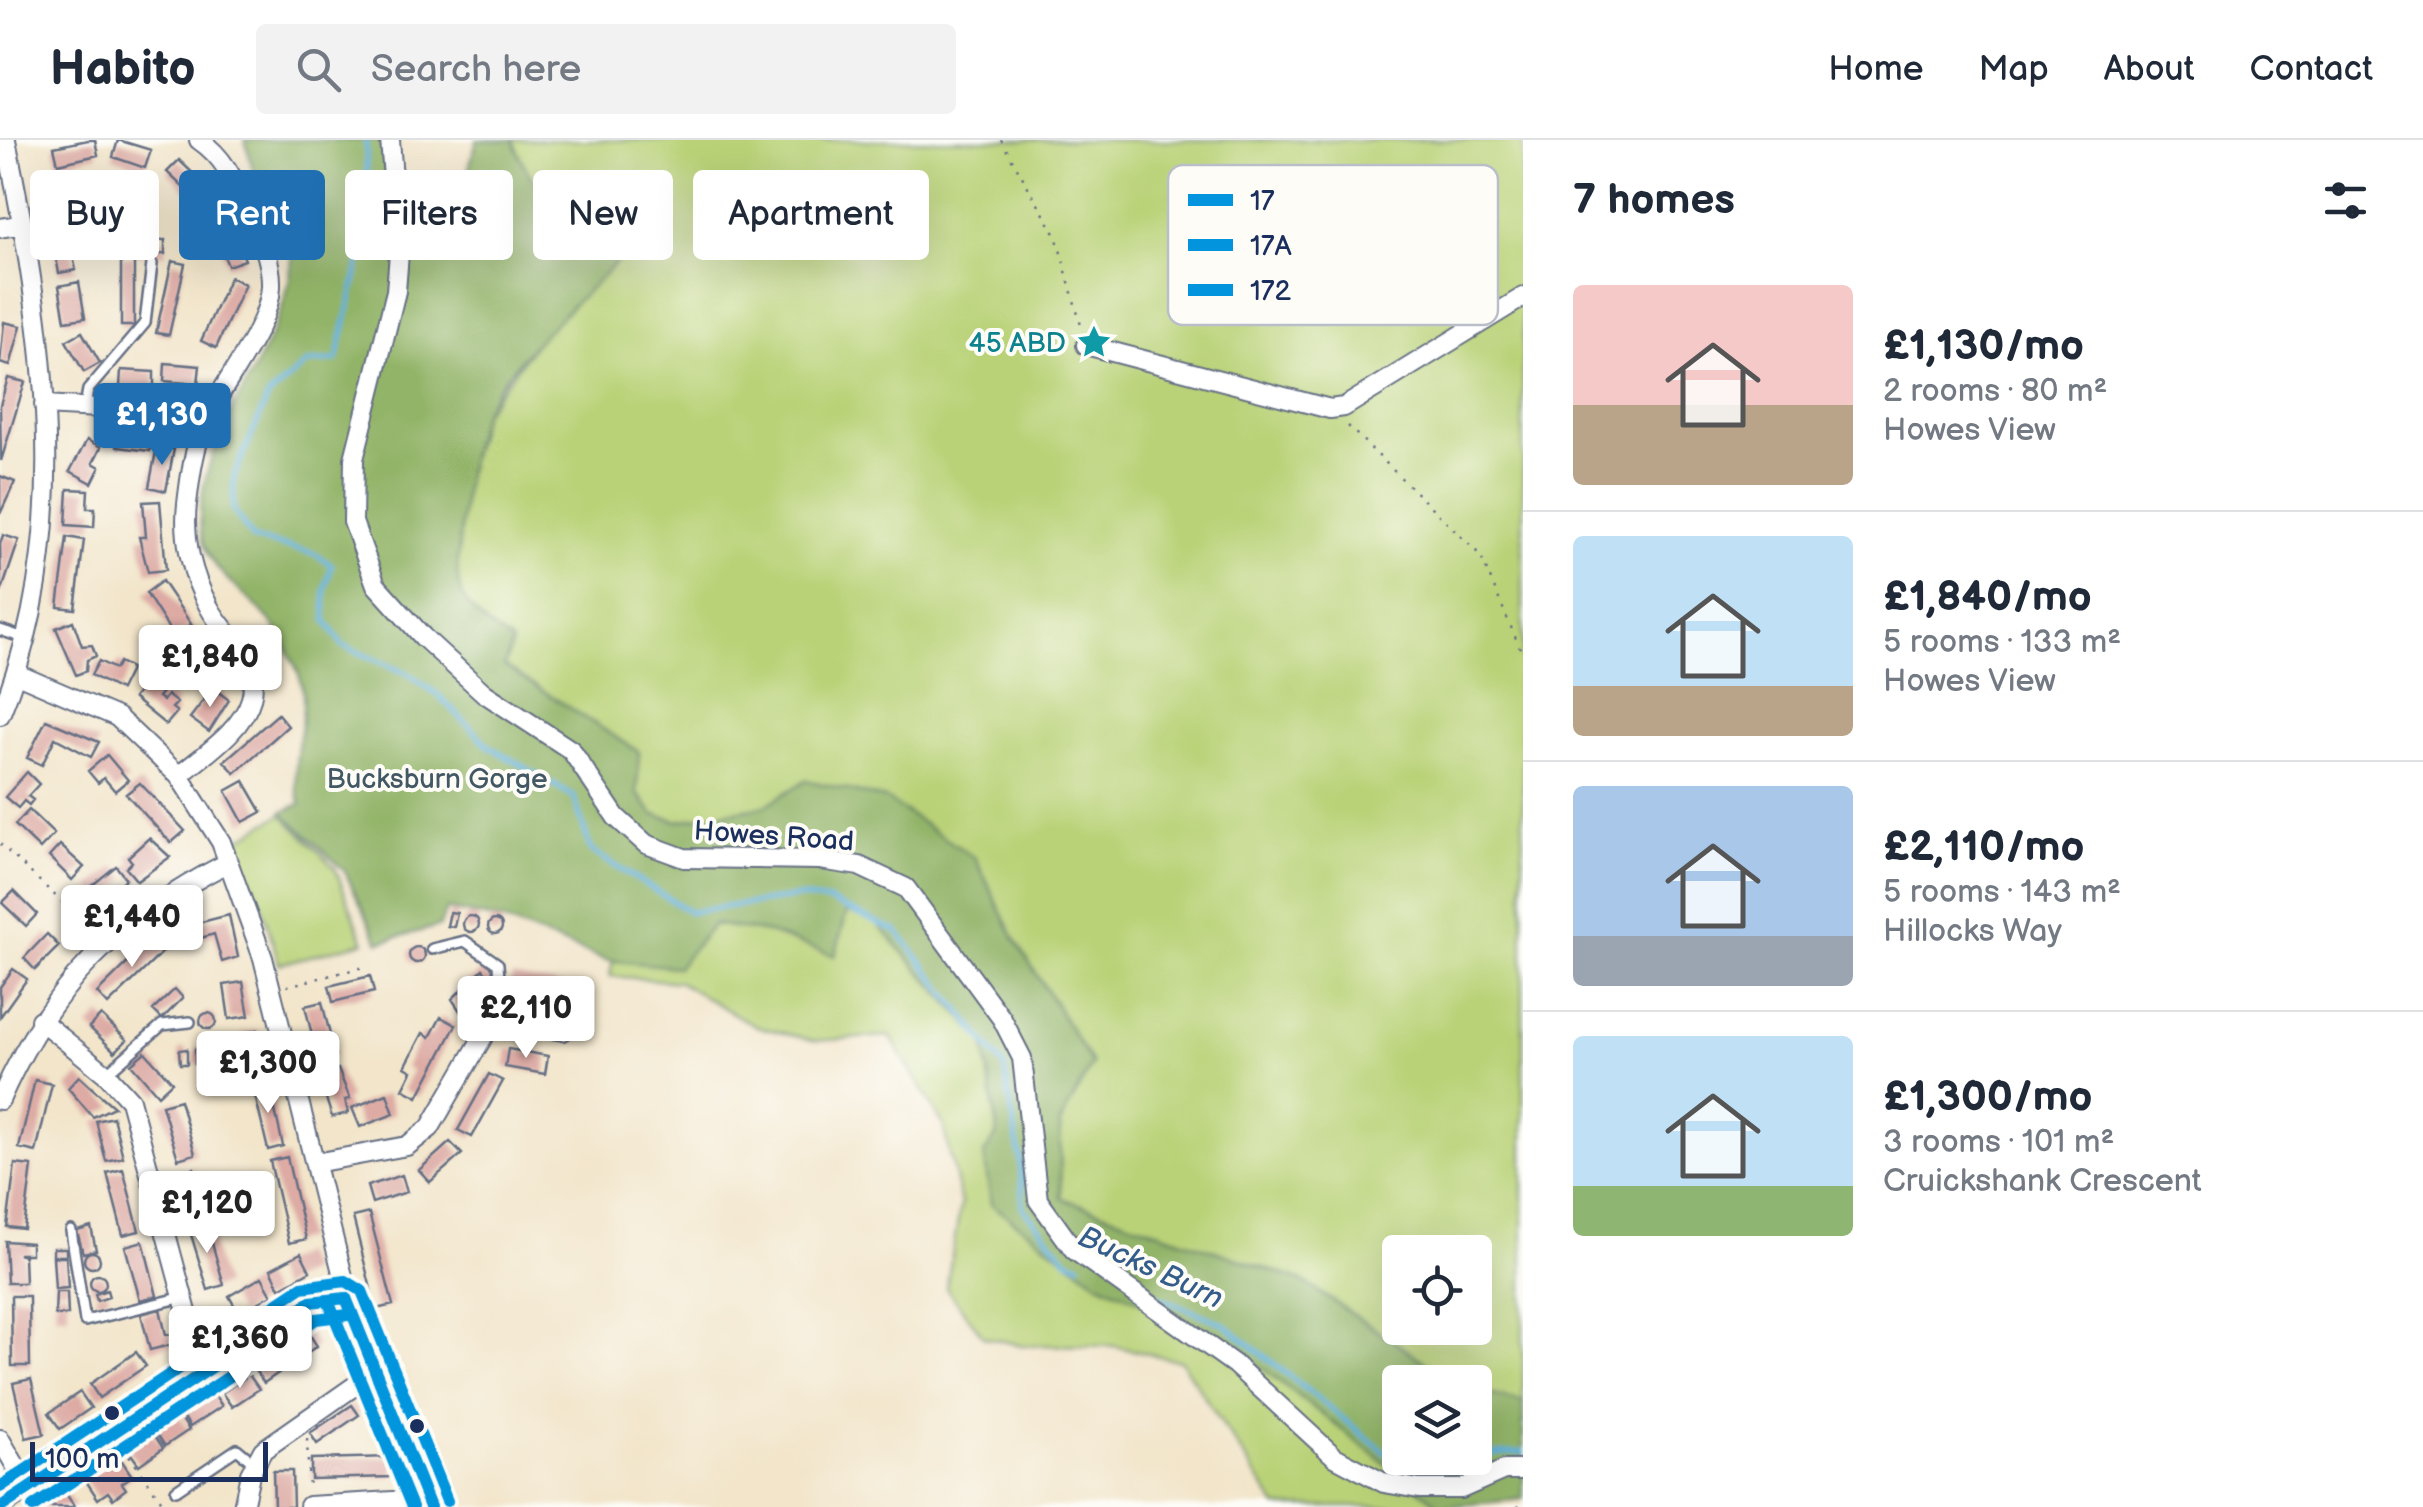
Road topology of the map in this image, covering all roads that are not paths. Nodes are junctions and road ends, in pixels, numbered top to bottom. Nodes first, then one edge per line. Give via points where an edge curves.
1 (6, 140) edge
2 (199, 140) edge
3 (390, 140) edge
4 (24, 224) junction
5 (0, 228) edge
6 (152, 264) dead end
7 (1523, 297) edge
8 (1498, 312) edge
9 (1477, 325) edge
10 (1086, 345) road end
11 (44, 405) junction
12 (85, 406) junction
13 (204, 424) junction
14 (0, 630) edge
15 (27, 639) junction
16 (17, 674) junction
17 (0, 714) edge
18 (179, 776) junction
19 (230, 862) junction
20 (432, 949) dead end
21 (40, 1020) junction
22 (502, 1020) junction
23 (190, 1022) dead end
24 (563, 1031) dead end
25 (106, 1074) junction
26 (0, 1100) edge
27 (315, 1163) junction
28 (70, 1231) dead end
29 (184, 1296) junction
30 (346, 1298) junction
31 (210, 1366) junction
32 (373, 1374) junction
33 (0, 1438) edge
34 (255, 1464) junction
35 (1523, 1470) edge
36 (29, 1489) junction
37 (176, 1490) dead end
38 (428, 1503) edge
39 (309, 1506) edge
40 (1, 1507) edge
41 (243, 1507) edge

1 - 4 street
2 - 13 street via 231,174 264,248 271,282 264,313
3 - 35 street, Howes Road via 398,213 396,290 354,459 353,522 376,585 484,693 571,750 616,817 646,844 684,858 860,866 906,888 1002,1019 1022,1058 1038,1200 1074,1250 1234,1364 1335,1457 1384,1483 1420,1489 1461,1489 1504,1470
4 - 5 street
4 - 11 street
6 - 12 lane via 145,323 88,390
7 - 8 street
9 - 10 street via 1344,407 1330,409
11 - 12 street
11 - 15 street via 44,490
12 - 13 street via 170,412
13 - 18 street via 187,507 188,545 211,612 241,647 254,684 241,720
14 - 15 lane
15 - 16 street
16 - 17 street
16 - 18 street via 117,717
18 - 19 street
19 - 21 street via 157,900
19 - 27 street via 249,909
20 - 22 lane via 465,941 498,964
21 - 25 street
21 - 26 street
22 - 24 street
22 - 27 street via 479,1038 419,1138
23 - 25 lane via 162,1024
25 - 29 street via 138,1119
27 - 30 street
28 - 29 lane via 85,1321
29 - 31 street via 194,1338
30 - 31 street via 310,1302
30 - 32 street
31 - 36 street
32 - 34 street via 264,1450
32 - 38 street via 407,1438
33 - 36 street
34 - 37 lane via 238,1449
34 - 41 street
36 - 40 street
38 - 39 street

